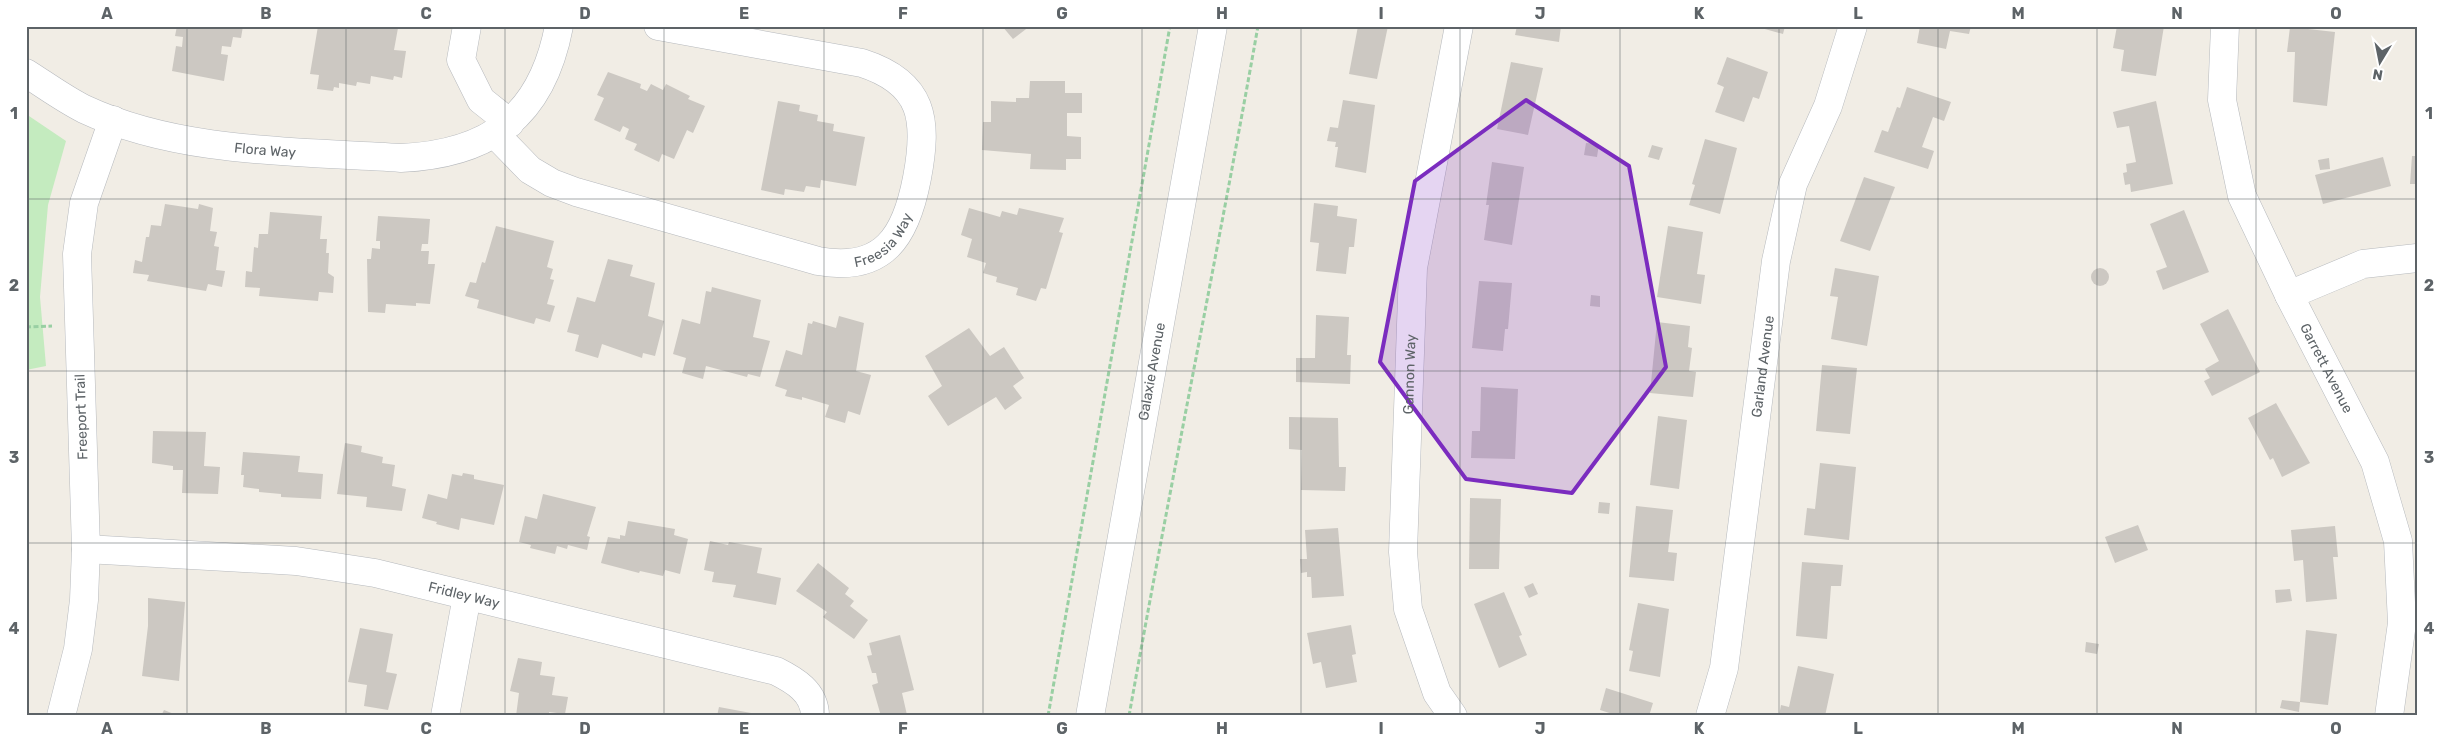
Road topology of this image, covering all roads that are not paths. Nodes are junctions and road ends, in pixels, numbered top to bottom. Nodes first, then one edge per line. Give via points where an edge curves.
1 (467, 26) edge
2 (559, 26) edge
3 (658, 26) edge
4 (1213, 26) edge
5 (1459, 26) edge
6 (1852, 26) edge
7 (2225, 26) edge
8 (26, 73) edge
9 (113, 120) junction
10 (502, 128) junction
11 (2417, 258) edge
12 (2289, 295) junction
13 (86, 549) junction
14 (467, 596) junction
15 (61, 716) edge
16 (446, 716) edge
17 (815, 716) edge
18 (1090, 716) edge
19 (1453, 716) edge
20 (1710, 716) edge
21 (2389, 716) edge

1 - 10 street via 461,60 481,100
2 - 10 street, Flora Way via 549,66 535,92
3 - 10 street, Freesia Way via 862,63 890,74 901,83 918,107 924,136 912,204 900,232 878,253 864,260 834,264 818,261 552,183 530,170
4 - 18 street, Galaxie Avenue
5 - 19 street, Gannon Way via 1414,268 1403,552 1408,610 1436,693
6 - 20 street, Garland Avenue via 1828,106 1794,184 1776,262 1724,668
7 - 12 street, Garrett Avenue via 2222,100 2242,196
8 - 9 street, Flora Way via 83,108
9 - 10 street, Flora Way via 169,138 228,146 401,158 473,146
9 - 13 street, Freeport Trail via 84,203 77,254
11 - 12 street via 2363,264
12 - 21 street, Garrett Avenue via 2375,462 2398,541 2402,623
13 - 14 street, Fridley Way via 296,561 374,573
13 - 15 street, Freeport Trail via 78,649
14 - 16 street
14 - 17 street, Fridley Way via 776,671 793,679 808,692

